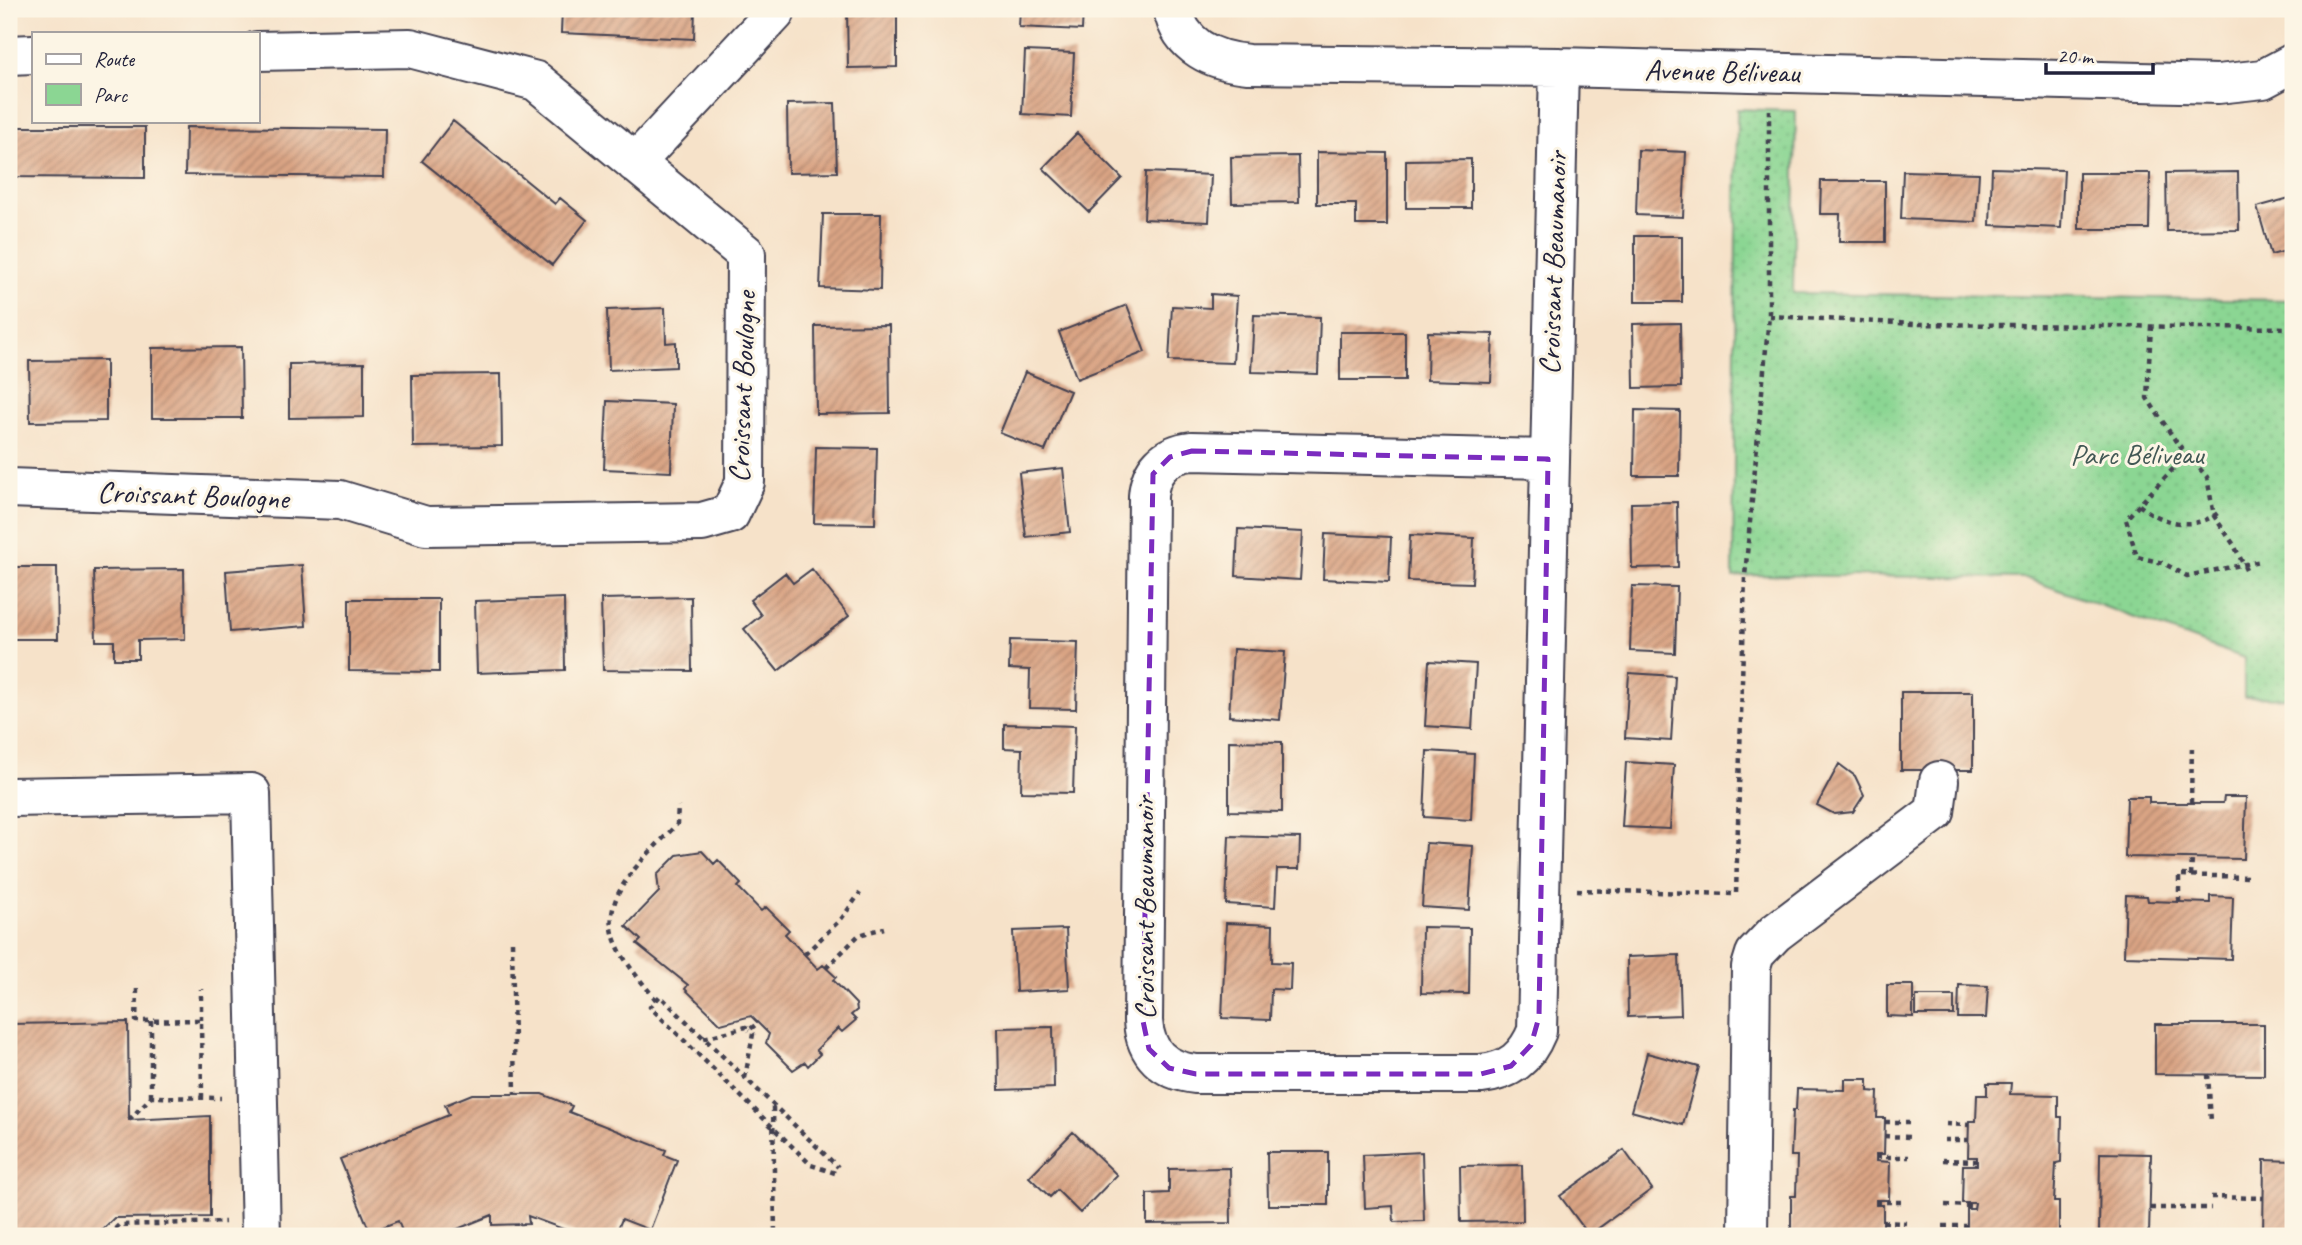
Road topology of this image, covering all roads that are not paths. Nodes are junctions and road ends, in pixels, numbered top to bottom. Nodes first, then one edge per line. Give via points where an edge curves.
1 (775, 9) edge
2 (1173, 9) edge
3 (259, 51) edge
4 (32, 54) edge
5 (9, 55) edge
6 (2293, 63) edge
7 (1559, 67) junction
8 (635, 163) junction
9 (1548, 459) junction
10 (9, 488) edge
11 (1939, 781) dead end
12 (9, 797) edge
13 (250, 1229) edge
14 (1748, 1236) edge

1 - 8 street
2 - 7 street, Avenue Béliveau via 1189,41 1201,52 1231,63
3 - 8 street, Croissant Boulogne via 410,48 536,81
4 - 5 street
6 - 7 street, Avenue Béliveau via 2263,79 2218,84
7 - 9 street, Croissant Beaumanoir
8 - 10 street, Croissant Boulogne via 746,254 745,482 730,514 702,522 426,526 340,500
9 - 9 street, Croissant Beaumanoir via 1539,1017 1531,1045 1511,1066 1481,1074 1196,1074 1169,1068 1149,1049 1142,1008 1149,496 1153,474 1170,457 1192,451
11 - 14 street via 1936,812 1775,933 1755,954 1751,967
12 - 13 street via 251,793

